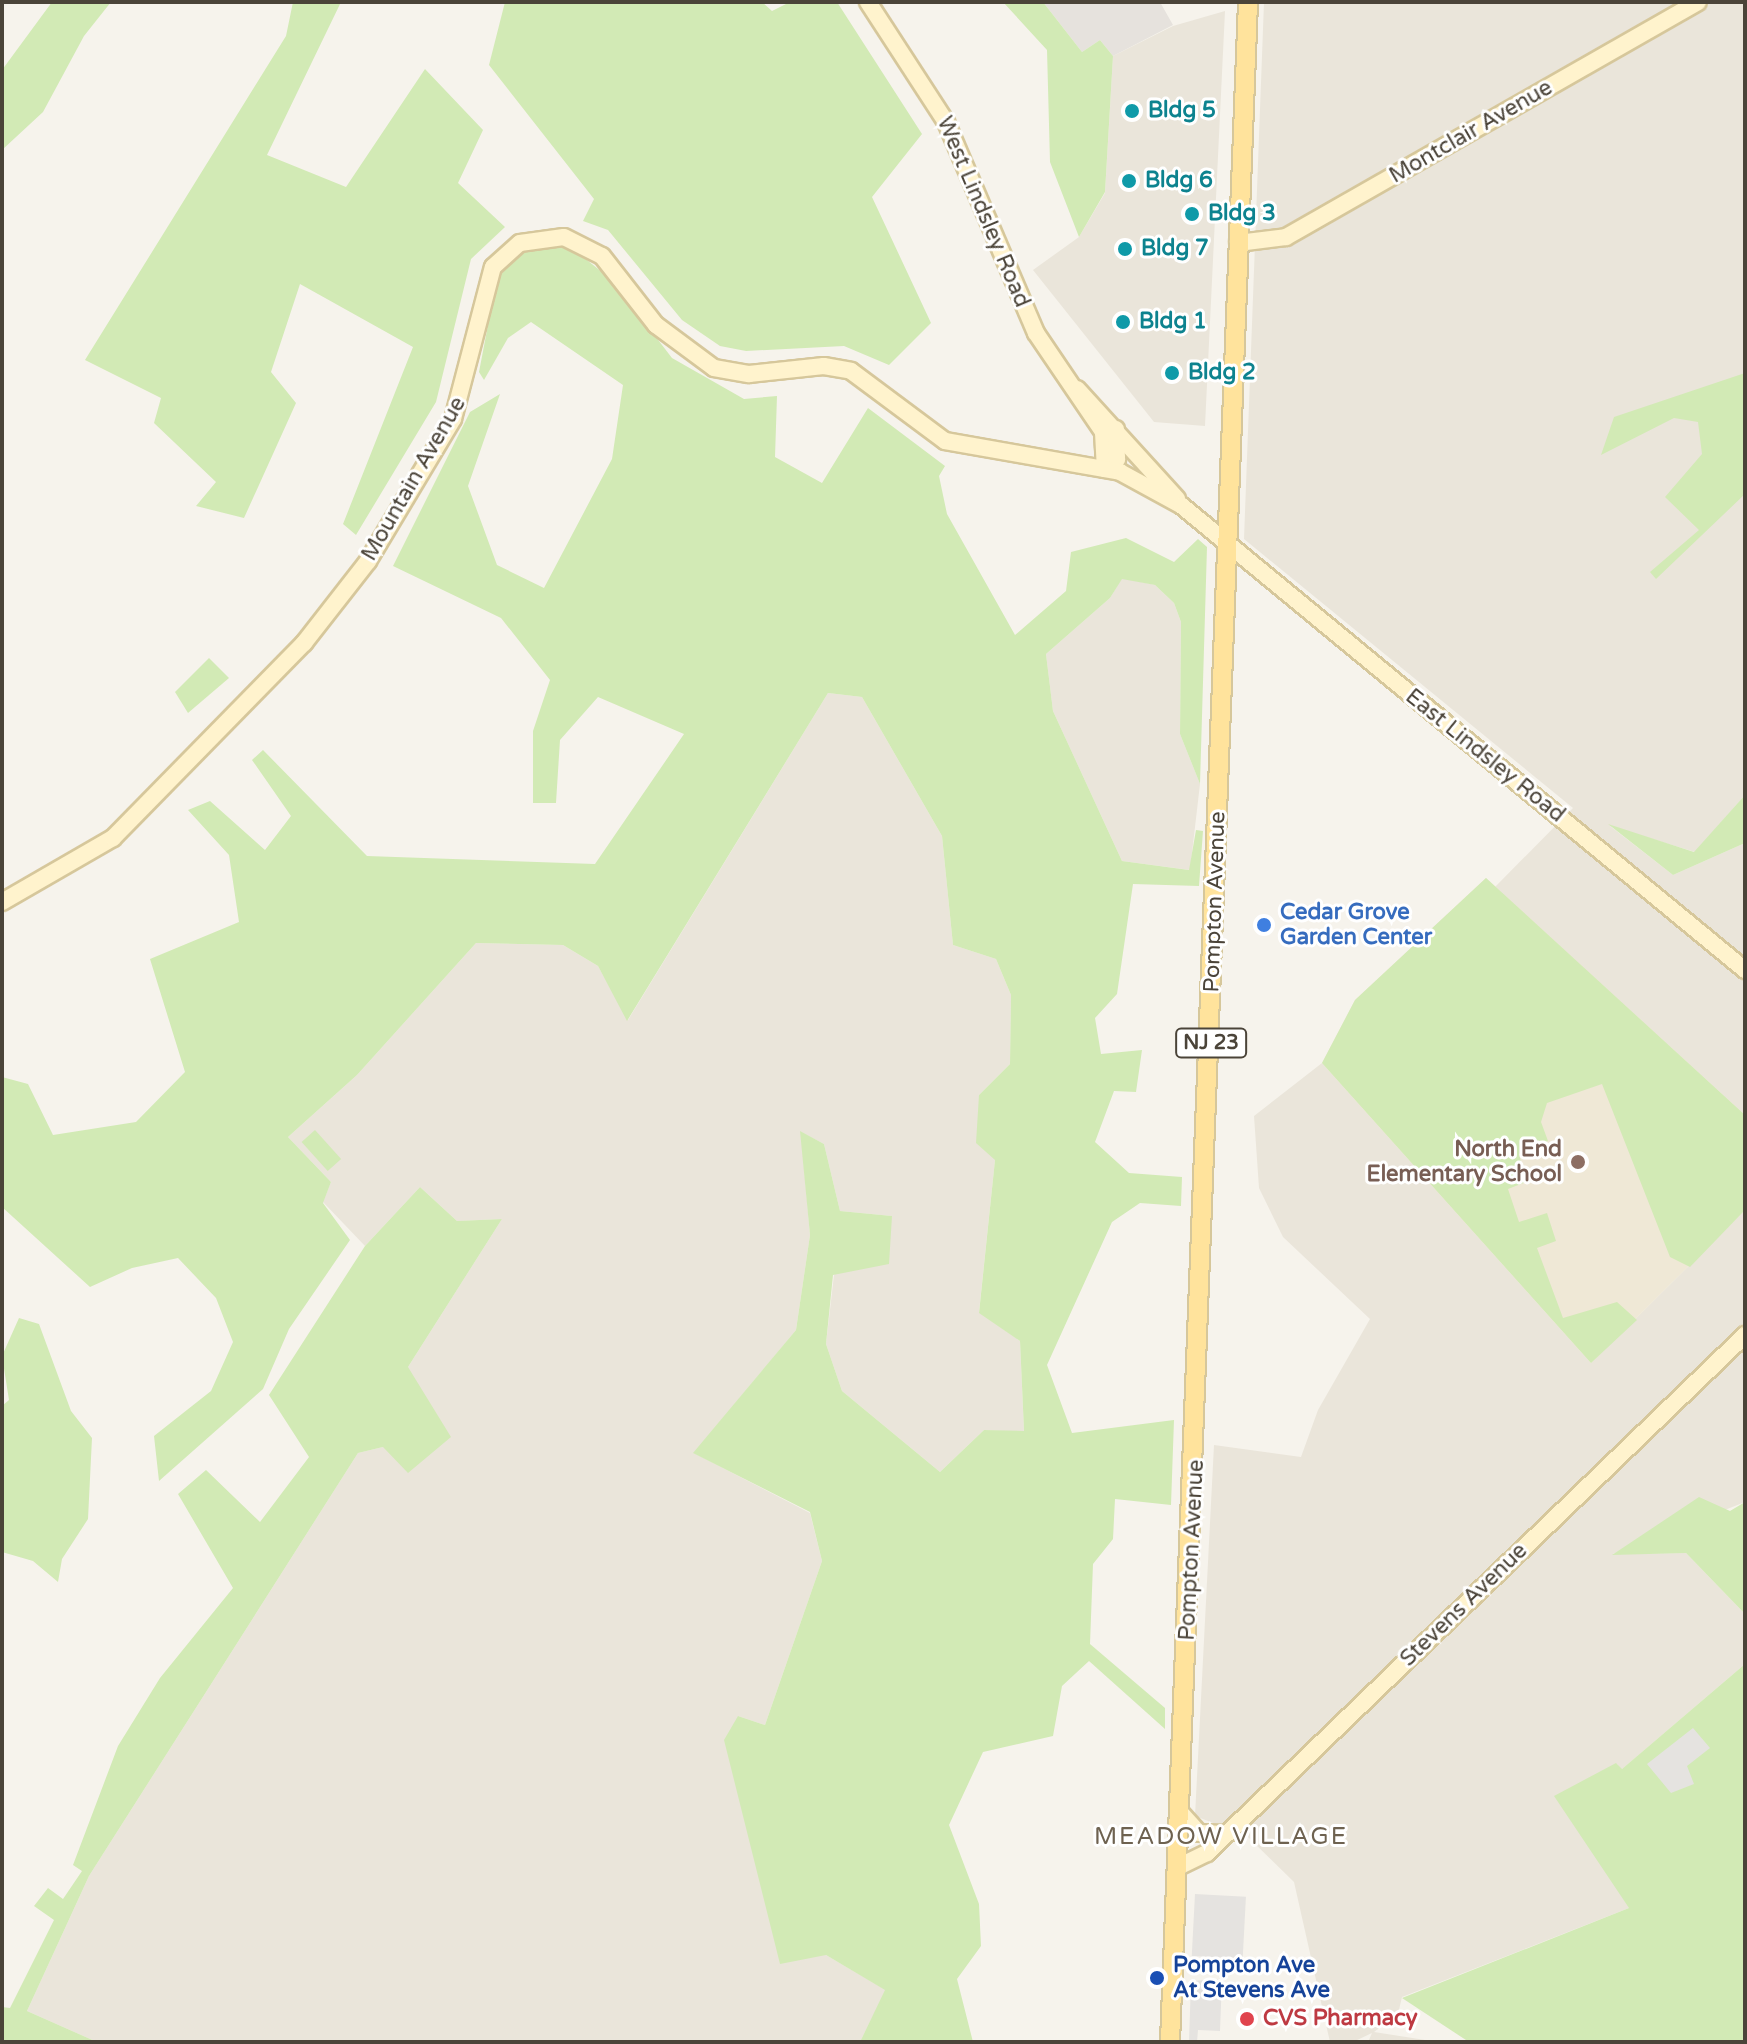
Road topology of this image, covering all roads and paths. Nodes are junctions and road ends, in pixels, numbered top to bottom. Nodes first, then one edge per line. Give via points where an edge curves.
1 (868, 2) edge
2 (1248, 2) edge
3 (1698, 2) edge
4 (1238, 243) junction
5 (1070, 383) junction
6 (1115, 426) junction
7 (1105, 469) junction
8 (1182, 506) junction
9 (1226, 541) junction
10 (2, 902) edge
11 (1745, 970) edge
12 (1745, 1335) edge
13 (1180, 1812) junction
14 (1226, 1834) junction
15 (1178, 1867) junction
16 (1170, 2042) edge

1 - 5 street, West Lindsley Road via 946,122 1028,317
2 - 4 main road, Pompton Avenue / NJ 23
3 - 4 street, Montclair Avenue via 1286,237
4 - 9 main road, Pompton Avenue / NJ 23
5 - 6 street, West Lindsley Road
5 - 7 street, West Lindsley Road via 1103,432
6 - 7 street via 1117,459
6 - 8 street, West Lindsley Road
7 - 8 street
7 - 10 street, Mountain Avenue via 959,446 933,433 875,384 837,367 749,374 714,368 656,325 592,247 564,237 533,238 500,257 487,278 460,403 342,596 285,665 113,838
8 - 9 street
9 - 11 street, East Lindsley Road
9 - 13 main road, Pompton Avenue / NJ 23
12 - 14 street, Stevens Avenue
13 - 14 street via 1199,1833
13 - 15 main road, Pompton Avenue / NJ 23
14 - 15 street, Stevens Avenue
15 - 16 main road, Pompton Avenue / NJ 23

